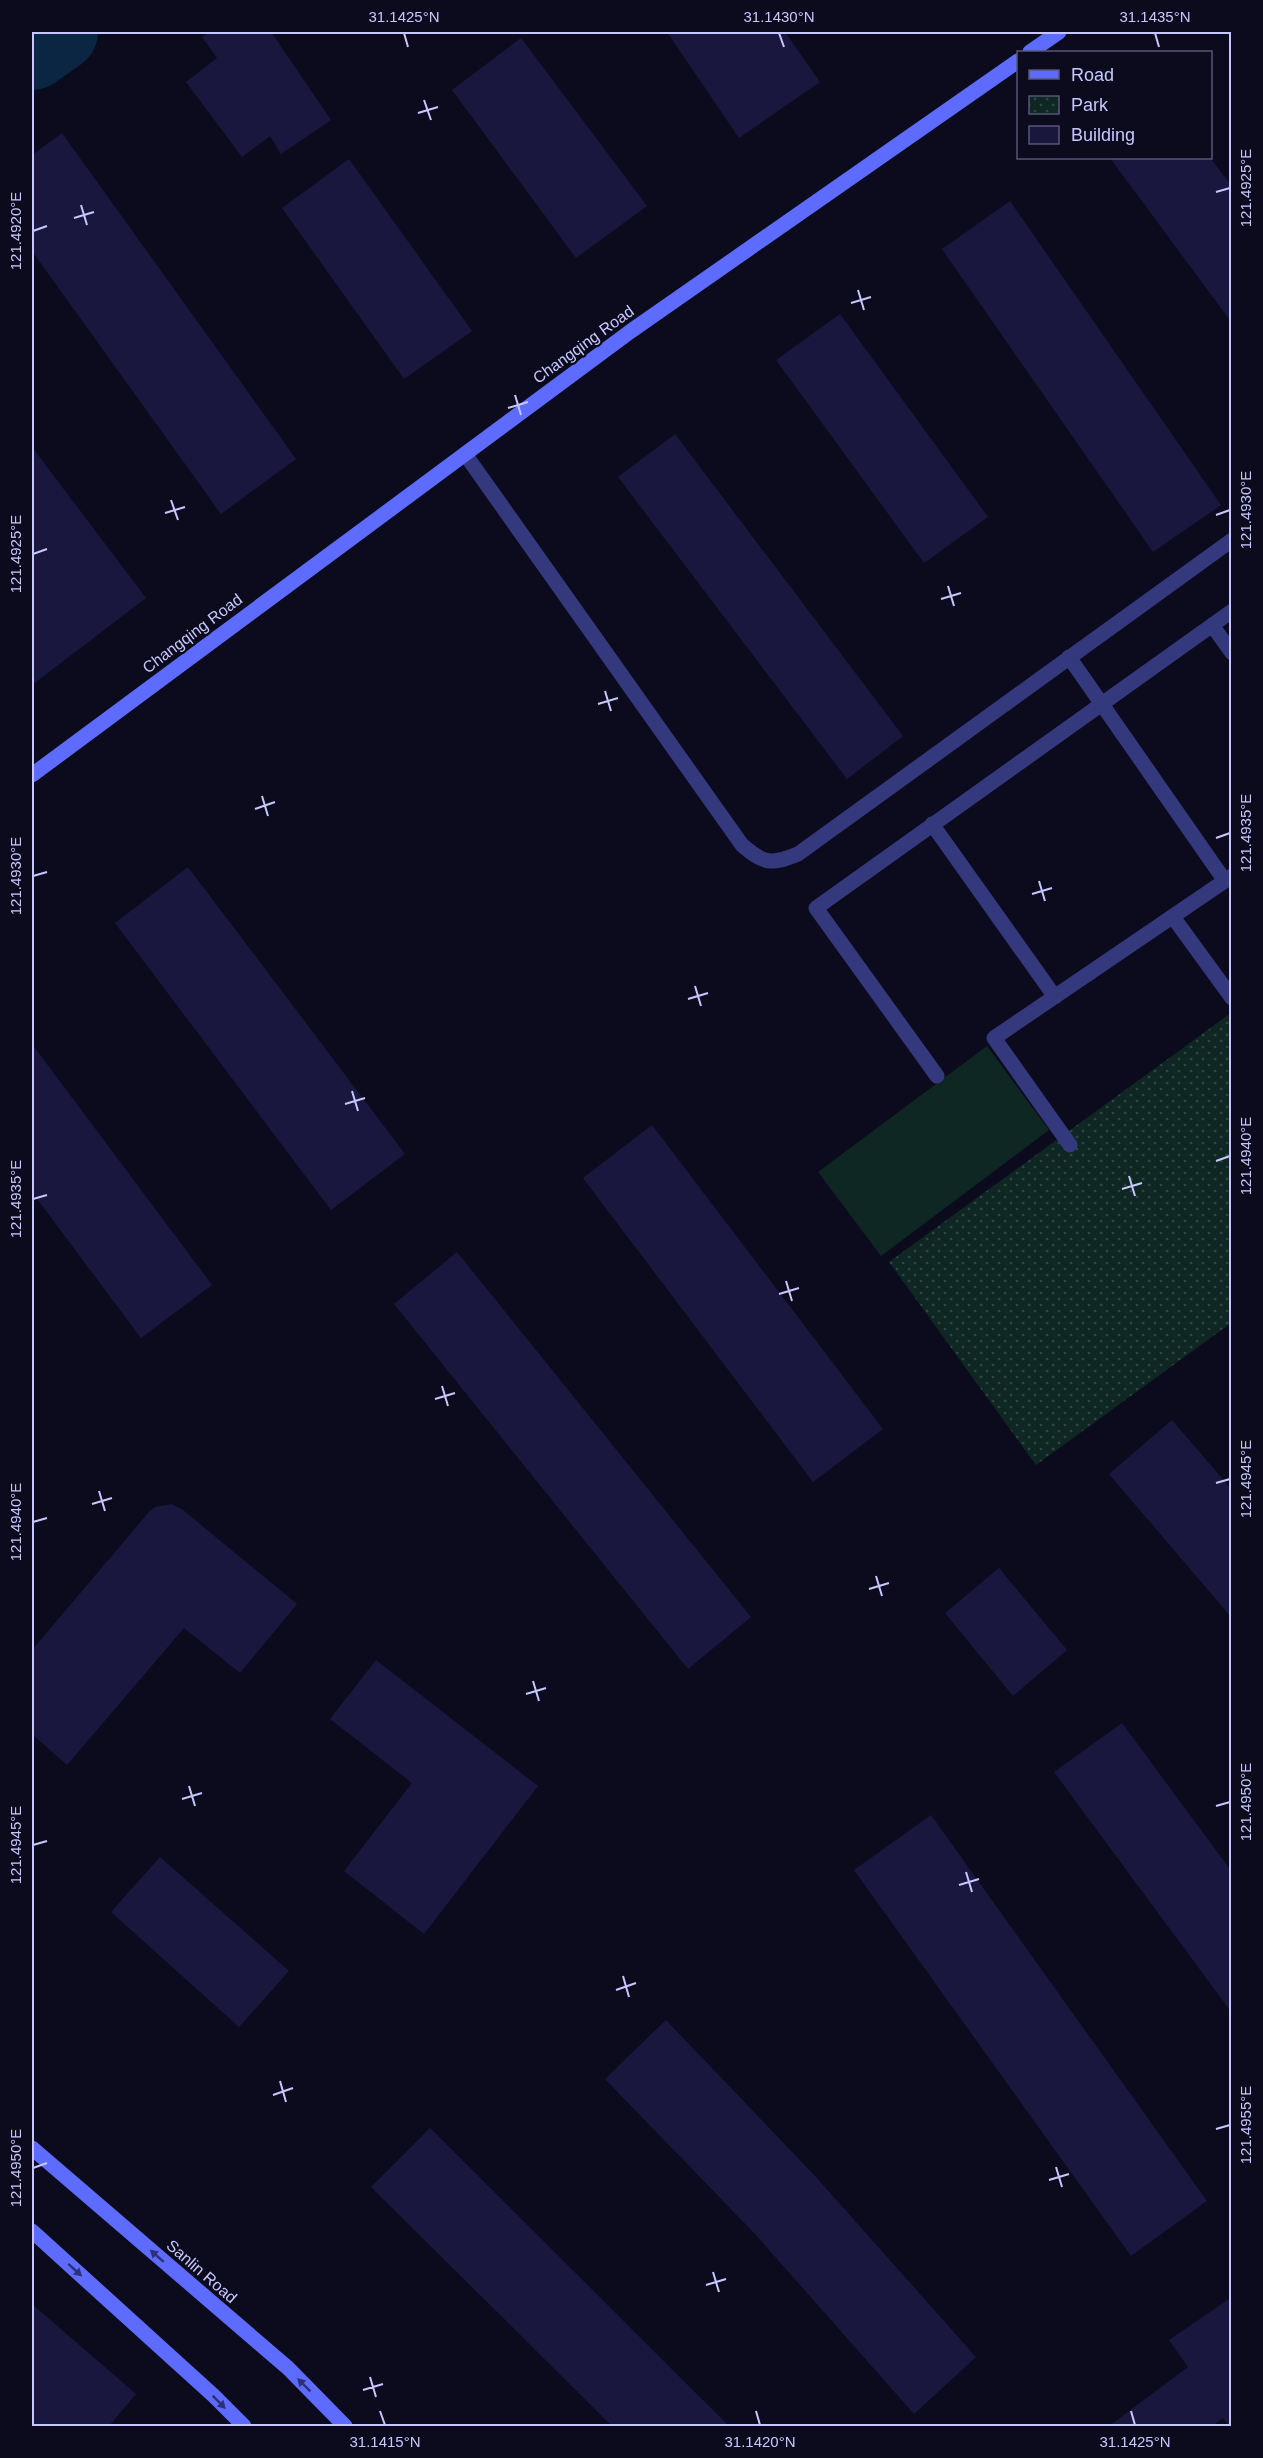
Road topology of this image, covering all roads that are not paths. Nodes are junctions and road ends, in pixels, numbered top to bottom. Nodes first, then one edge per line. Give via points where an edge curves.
1 (1059, 32) edge
2 (1031, 51) edge
3 (1017, 62) edge
4 (465, 454) junction
5 (1232, 540) edge
6 (1232, 610) edge
7 (1212, 625) junction
8 (1232, 653) edge
9 (1069, 657) junction
10 (1101, 704) junction
11 (32, 775) edge
12 (932, 824) junction
13 (1228, 878) edge
14 (1173, 917) junction
15 (1055, 997) junction
16 (1232, 998) edge
17 (937, 1076) dead end
18 (1070, 1145) dead end
19 (32, 2148) edge
20 (32, 2231) edge
21 (244, 2427) edge
22 (345, 2427) edge

1 - 2 main road
3 - 4 main road, Changqing Road via 631,331
4 - 9 street via 742,845 759,859 779,861 798,854
4 - 11 main road, Changqing Road
5 - 9 street
6 - 7 street
7 - 8 street
7 - 10 street
9 - 10 street
10 - 12 street
10 - 13 street
12 - 15 street
12 - 17 street via 816,908
13 - 14 street
14 - 15 street
14 - 16 street
15 - 18 street via 994,1038
22 -> 19 main road, Sanlin Road via 288,2368
20 -> 21 main road

